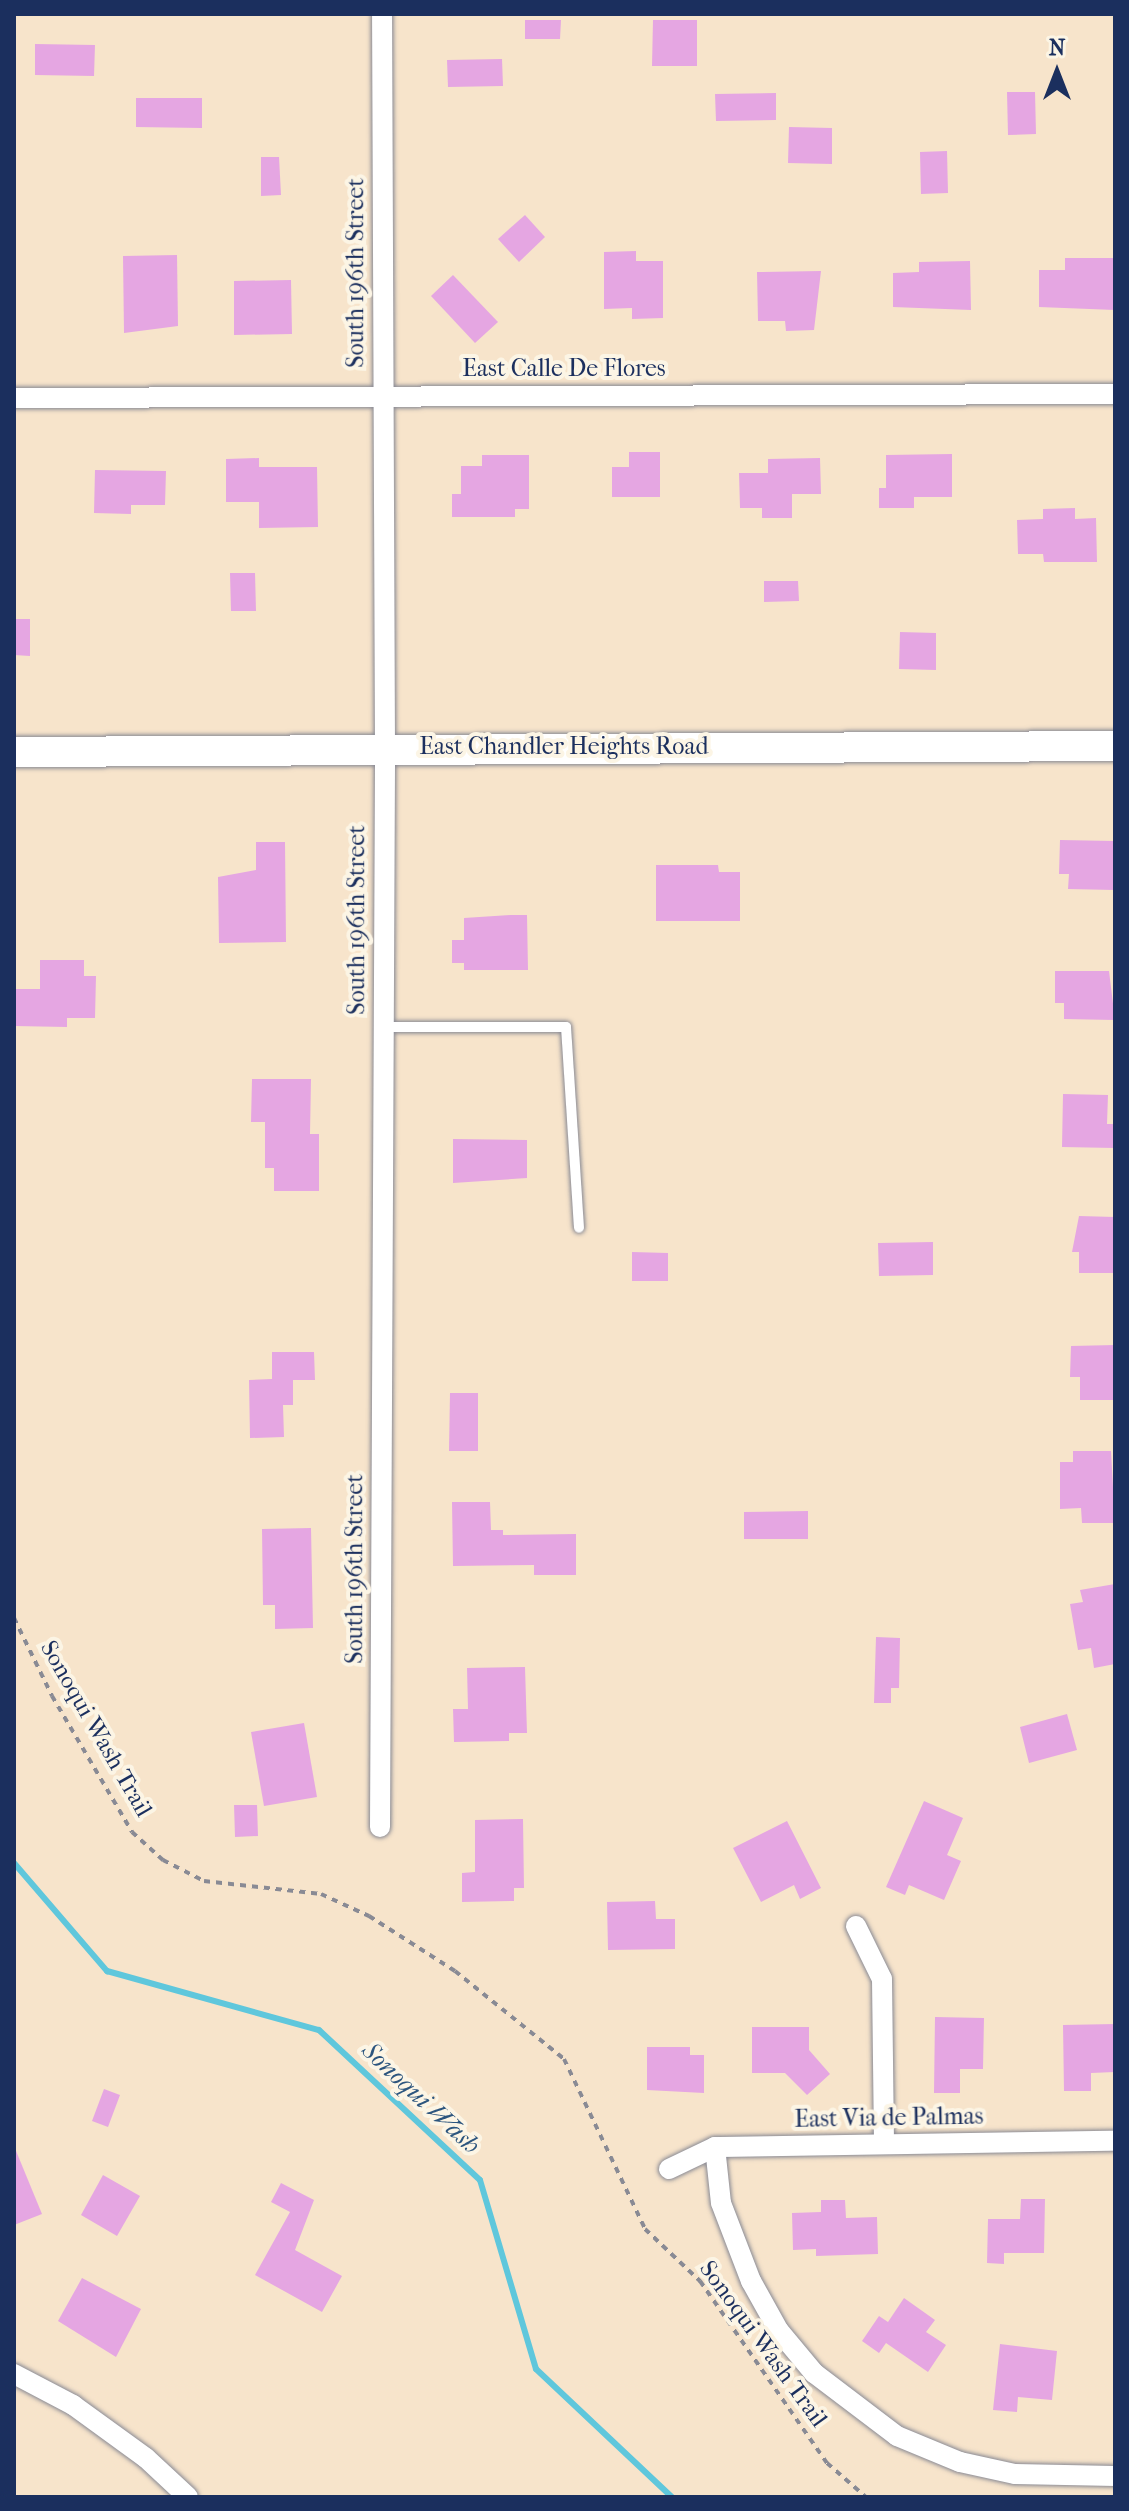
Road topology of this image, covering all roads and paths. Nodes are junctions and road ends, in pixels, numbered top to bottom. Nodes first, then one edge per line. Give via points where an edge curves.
1 (382, 14) edge
2 (1115, 394) edge
3 (382, 396) junction
4 (14, 398) edge
5 (1115, 746) edge
6 (385, 748) junction
7 (14, 752) edge
8 (383, 1027) junction
9 (579, 1228) dead end
10 (14, 1618) edge
11 (380, 1827) dead end
12 (856, 1926) dead end
13 (1115, 2141) edge
14 (884, 2143) junction
15 (715, 2147) junction
16 (669, 2169) dead end
17 (14, 2374) edge
18 (1115, 2476) edge
19 (188, 2497) edge
20 (866, 2497) edge

1 - 3 street, South 196th Street
2 - 3 street, East Calle De Flores
3 - 4 street, East Calle De Flores
3 - 6 street, South 196th Street
5 - 6 main road, East Chandler Heights Road
6 - 7 main road, East Chandler Heights Road
6 - 8 street, South 196th Street
8 - 9 lane via 566,1027
8 - 11 street, South 196th Street
10 - 20 path, Sonoqui Wash Trail via 52,1696 132,1832 163,1860 204,1881 321,1894 369,1916 455,1971 564,2059 645,2229 700,2281 827,2463
12 - 14 street via 882,1979
13 - 14 street, East Via de Palmas
14 - 15 street, East Via de Palmas
15 - 16 street, East Via de Palmas
15 - 18 street via 721,2203 751,2281 779,2331 814,2373 897,2436 960,2462 1015,2474
17 - 19 street via 73,2405 146,2458

